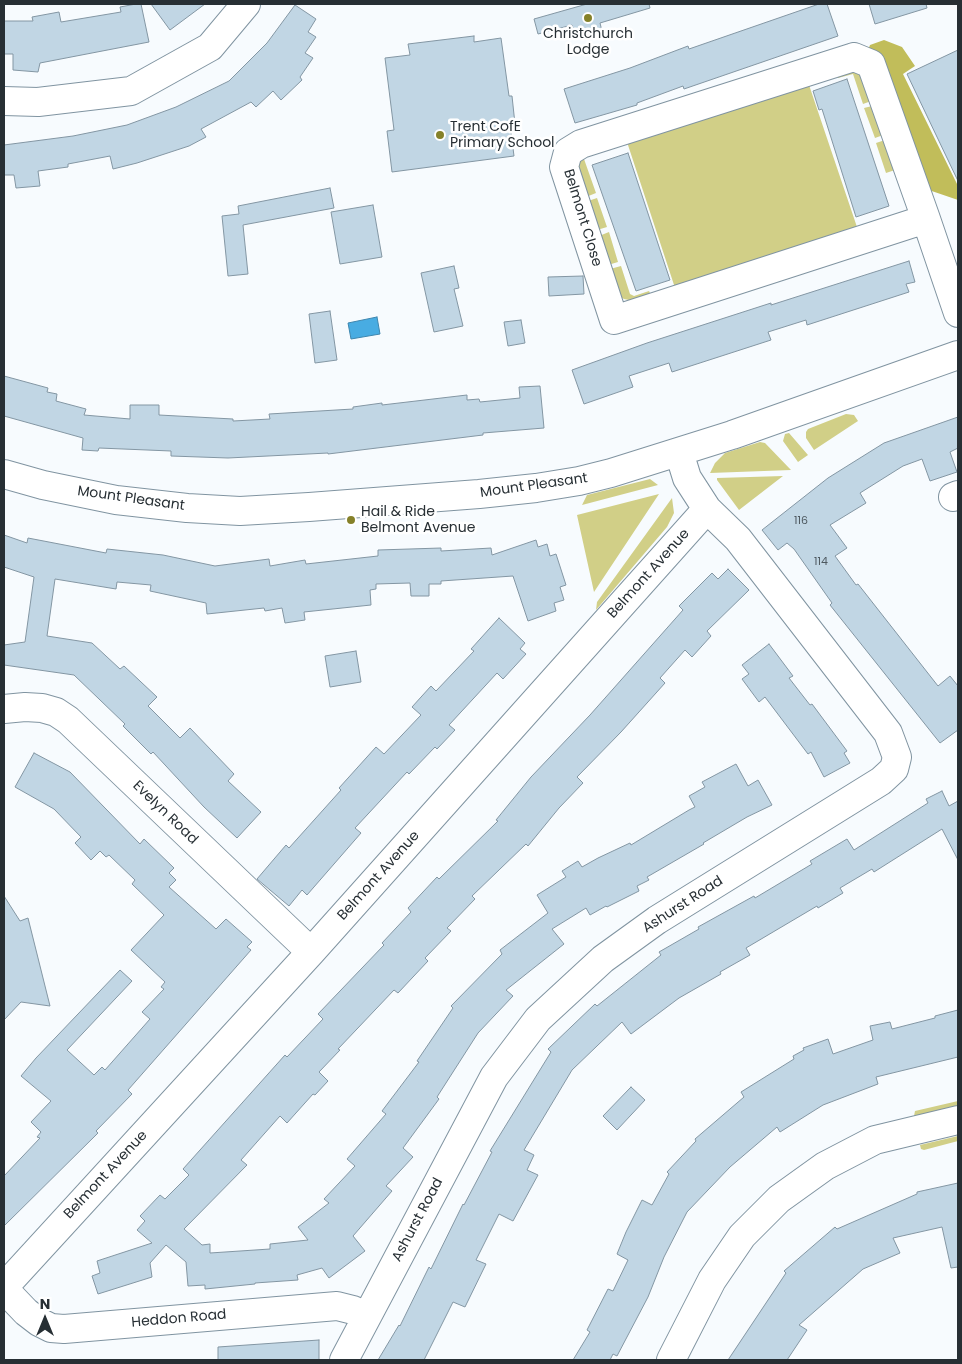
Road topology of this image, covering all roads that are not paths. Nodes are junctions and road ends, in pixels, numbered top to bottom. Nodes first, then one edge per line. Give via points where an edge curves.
1 (246, 4) edge
2 (4, 101) edge
3 (926, 219) junction
4 (958, 313) edge
5 (958, 355) edge
6 (679, 452) junction
7 (4, 474) edge
8 (707, 509) junction
9 (4, 710) edge
10 (311, 952) junction
11 (958, 1120) edge
12 (4, 1288) edge
13 (367, 1316) junction
14 (344, 1360) edge
15 (671, 1360) edge

1 - 2 street via 210,47 130,91 38,102
3 - 3 street, Belmont Close via 614,320 564,167 568,152 582,144 854,57 871,64
3 - 4 street, Belmont Close
5 - 6 street, Mount Pleasant
6 - 7 street, Mount Pleasant via 587,479 536,488 240,511 116,500
6 - 8 street via 687,478
8 - 10 street, Belmont Avenue
8 - 13 street, Ashurst Road via 738,539 888,733 897,756 894,770 657,920 603,960 538,1019 494,1077
9 - 10 street, Evelyn Road via 42,708 68,720
10 - 12 street, Belmont Avenue
11 - 15 street via 875,1140 825,1166 779,1199 742,1236 712,1280
12 - 13 street, Heddon Road via 39,1322 51,1328 330,1306
13 - 14 street, Ashurst Road

